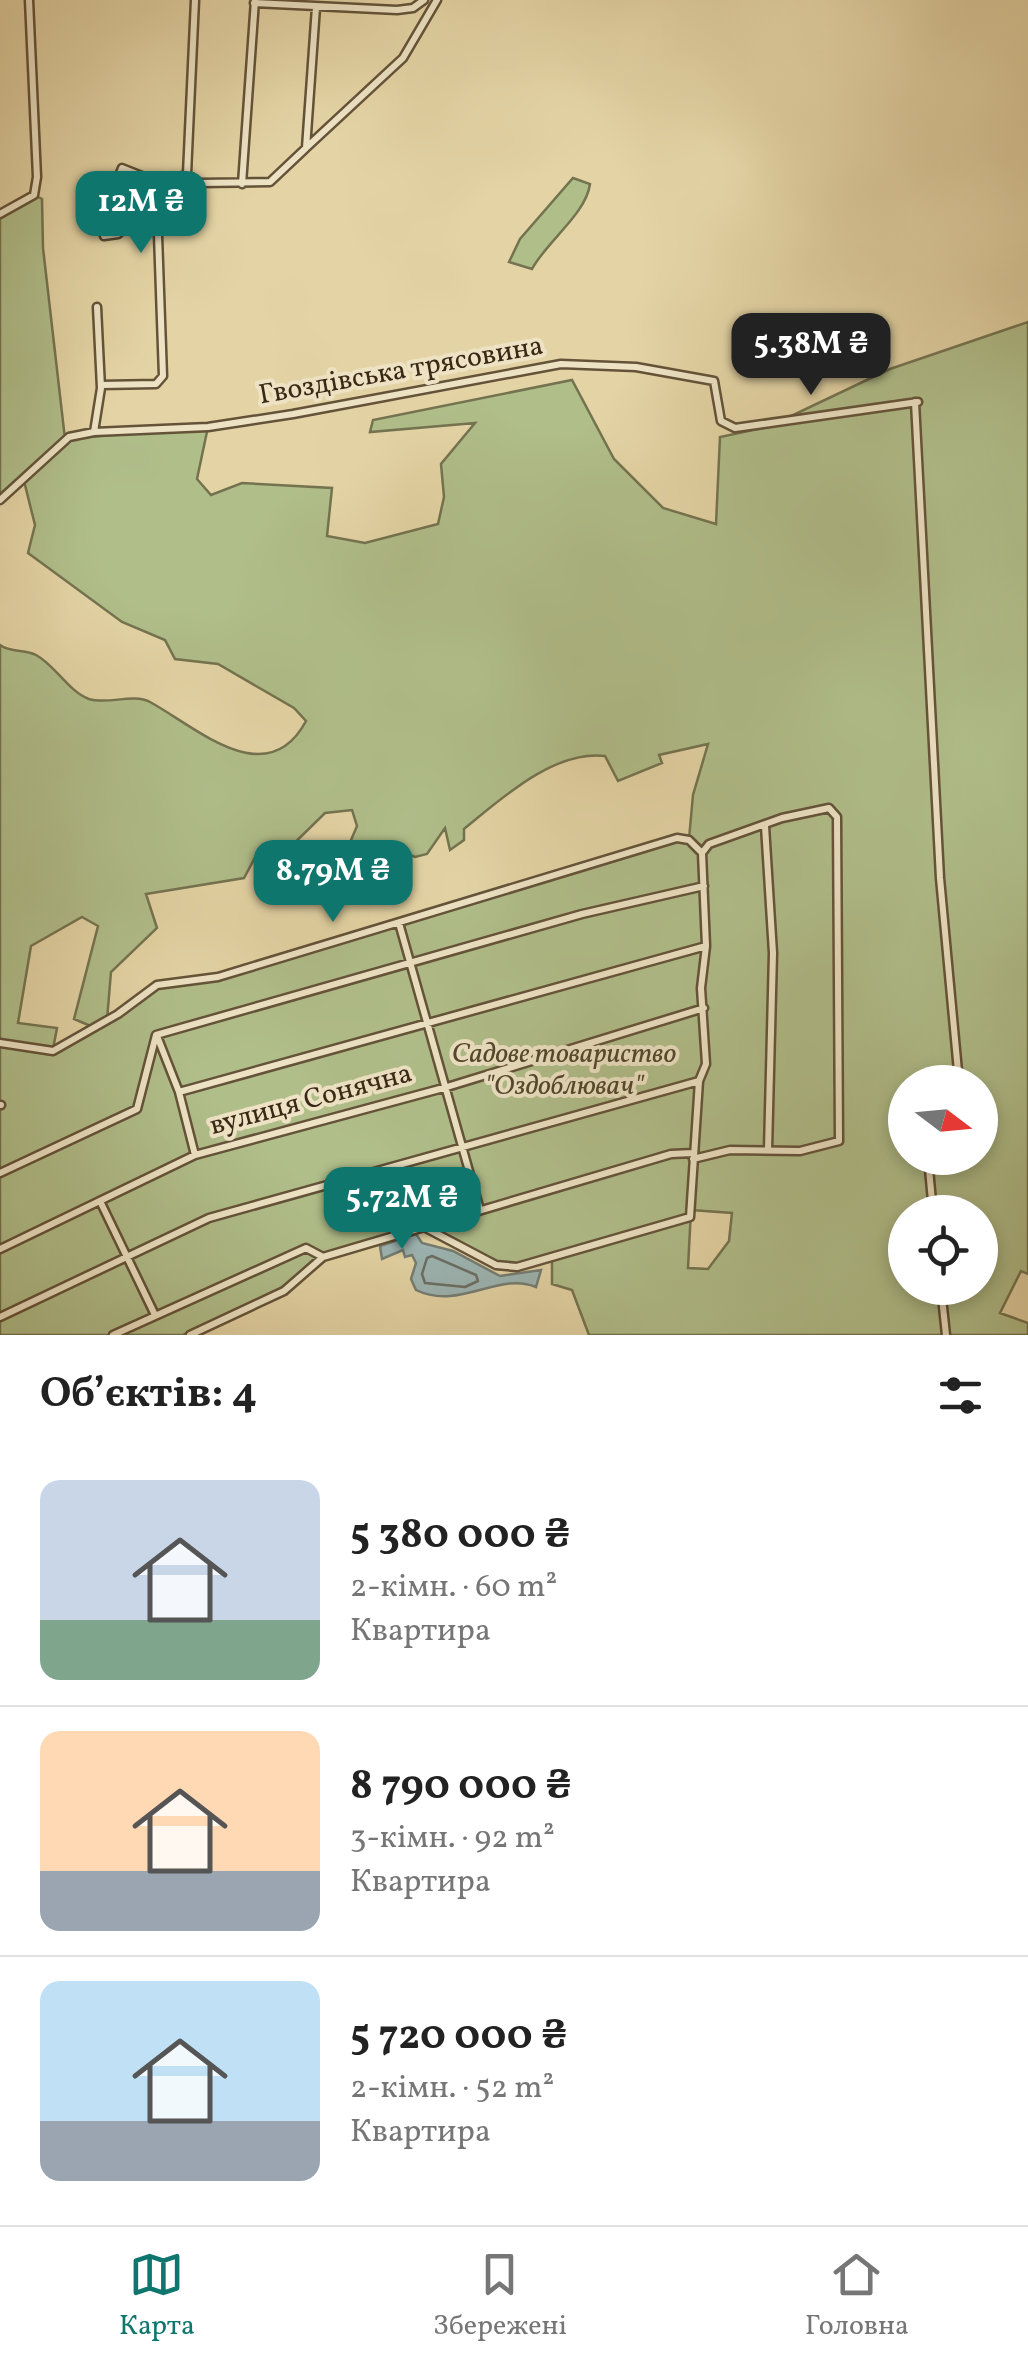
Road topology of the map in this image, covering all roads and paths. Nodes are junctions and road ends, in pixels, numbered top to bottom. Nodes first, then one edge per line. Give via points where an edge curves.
1 (29, 0) edge
2 (195, 0) edge
3 (424, 0) edge
4 (437, 0) edge
5 (254, 2) edge
6 (316, 7) junction
7 (306, 148) junction
8 (121, 171) dead end
9 (187, 174) junction
10 (164, 184) junction
11 (242, 184) junction
12 (158, 200) junction
13 (0, 214) edge
14 (104, 236) dead end
15 (96, 307) dead end
16 (101, 385) junction
17 (94, 432) junction
18 (0, 500) edge
19 (765, 826) junction
20 (702, 853) junction
21 (704, 886) junction
22 (400, 924) junction
23 (706, 946) junction
24 (412, 961) junction
25 (704, 1008) junction
26 (429, 1023) junction
27 (156, 1035) junction
28 (0, 1043) edge
29 (957, 1065) edge
30 (699, 1081) junction
31 (447, 1086) junction
32 (179, 1092) junction
33 (463, 1147) junction
34 (768, 1150) junction
35 (195, 1155) junction
36 (693, 1156) junction
37 (0, 1173) edge
38 (100, 1201) junction
39 (480, 1210) junction
40 (424, 1226) junction
41 (0, 1249) edge
42 (126, 1257) junction
43 (323, 1257) junction
44 (943, 1305) edge
45 (154, 1315) junction
46 (0, 1317) edge
47 (113, 1335) edge
48 (190, 1335) edge
49 (946, 1335) edge

1 - 13 street via 38,177 34,195
2 - 9 street
3 - 6 street via 397,10
4 - 7 street via 403,58
5 - 6 street
5 - 11 street
6 - 7 street
7 - 11 street via 270,182
8 - 10 street
9 - 10 street
9 - 11 street via 200,183
10 - 12 street
12 - 14 street via 118,234
12 - 16 street via 163,376 156,384
15 - 16 street
16 - 17 street
17 - 18 street via 69,437
17 - 29 street, Гвоздівська трясовина via 293,414 561,364 636,367 714,381 722,420 735,428 916,402 940,878
19 - 20 street via 732,834
19 - 34 street via 773,952
19 - 34 street via 829,808 836,817 839,1141 800,1151
20 - 21 street
20 - 22 street via 676,838
21 - 23 street
21 - 24 street
22 - 24 street
22 - 28 street via 218,977 157,986 53,1050
23 - 25 street
23 - 26 street
24 - 26 street
24 - 27 street
25 - 30 street via 706,1064
25 - 31 street, вулиця Сонячна
26 - 31 street
26 - 32 street
27 - 32 street
27 - 37 street via 137,1108
30 - 33 street
30 - 36 street
31 - 33 street
31 - 35 street, вулиця Сонячна
32 - 35 street
33 - 39 street
33 - 42 street via 209,1218
34 - 36 street
35 - 38 street, вулиця Сонячна
36 - 39 street via 670,1154
36 - 40 street via 690,1217 517,1267 496,1265
38 - 41 street, вулиця Сонячна
38 - 42 street
39 - 40 street
40 - 43 street
42 - 45 street
42 - 46 street
43 - 45 street via 306,1248
43 - 48 street via 284,1290
44 - 49 street
45 - 47 street

